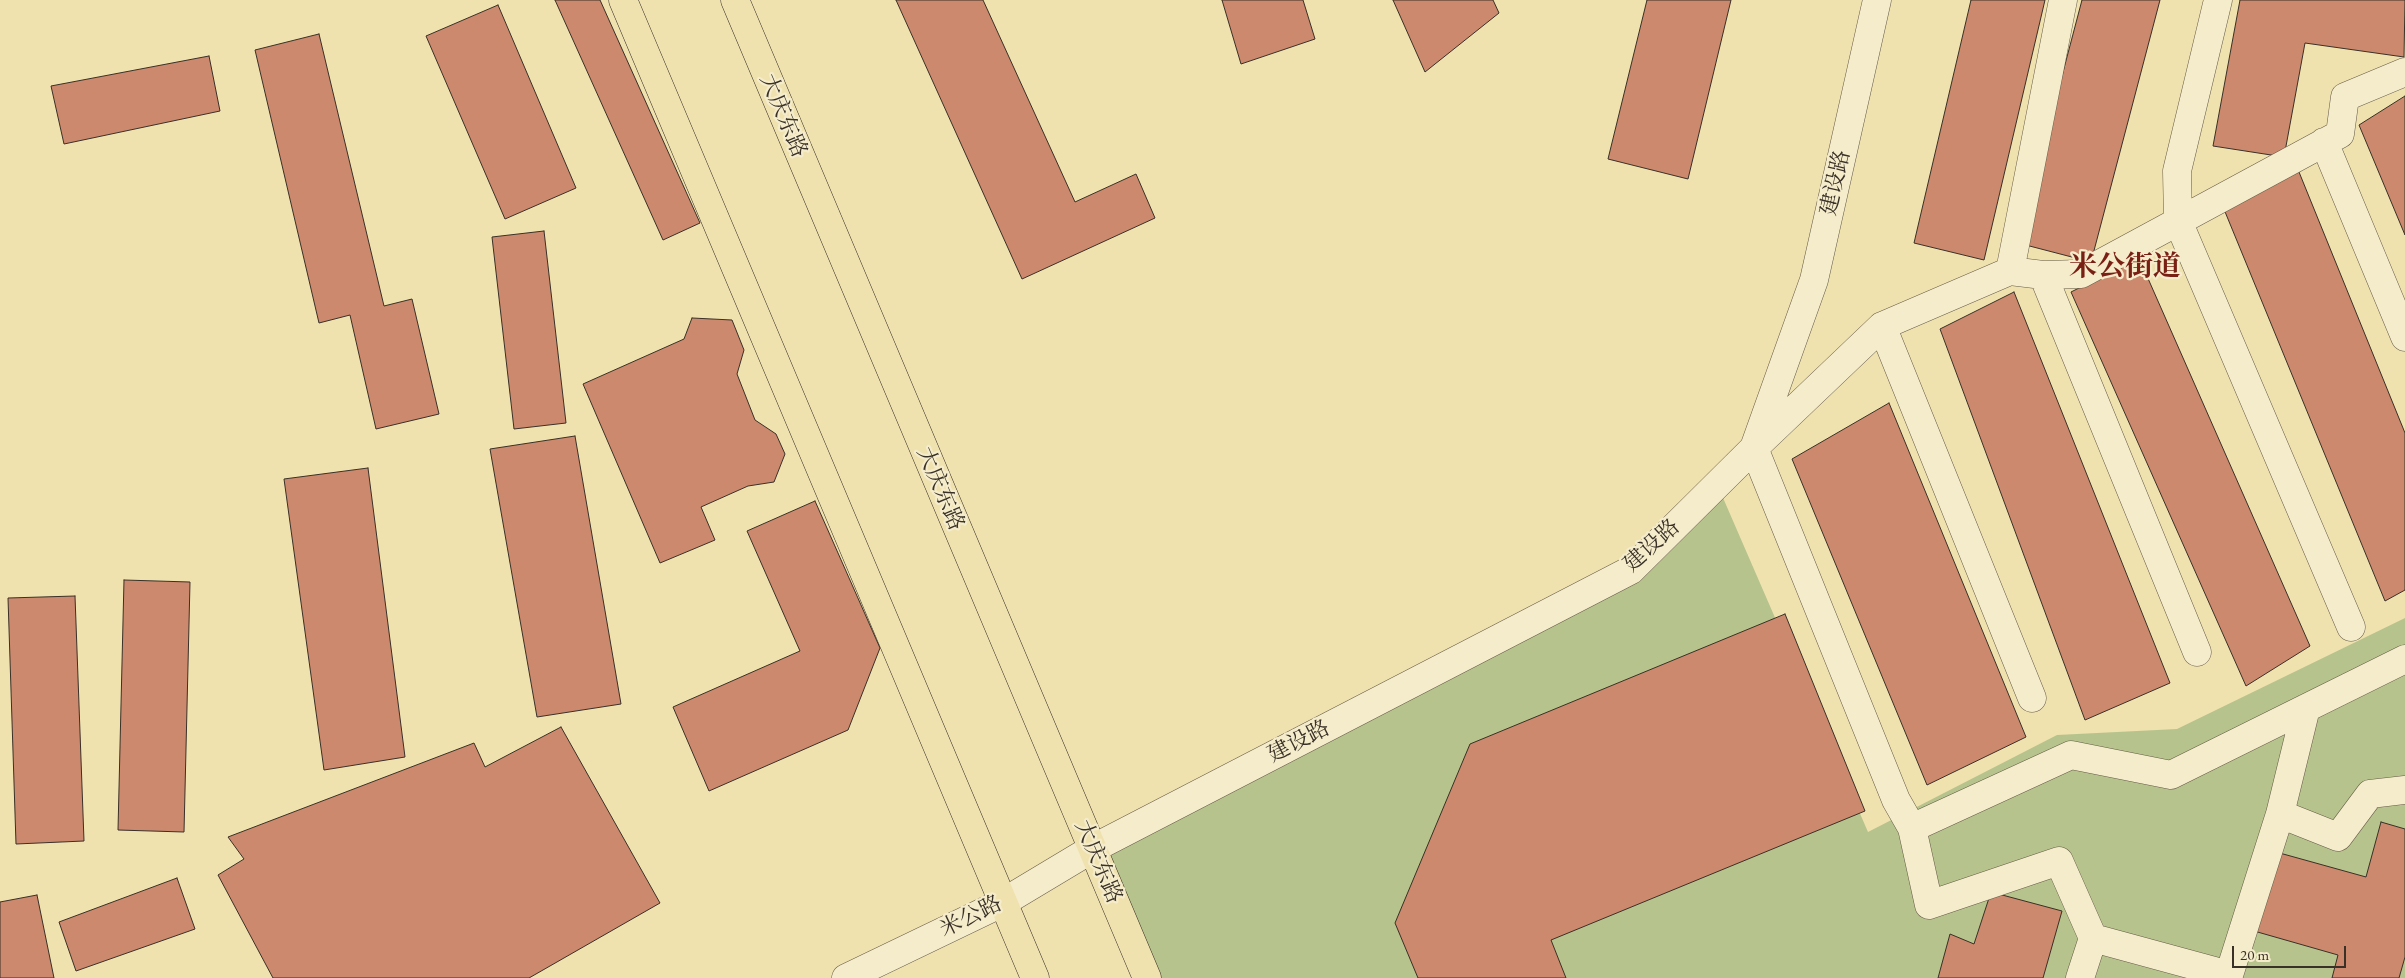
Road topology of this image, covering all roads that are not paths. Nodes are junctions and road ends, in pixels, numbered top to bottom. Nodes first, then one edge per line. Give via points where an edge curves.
1 (623, 0) edge
2 (735, 0) edge
3 (1877, 0) edge
4 (2063, 0) edge
5 (2218, 0) edge
6 (2405, 72) edge
7 (2324, 142) junction
8 (2178, 221) junction
9 (2010, 271) junction
10 (2043, 275) junction
11 (1882, 326) junction
12 (2405, 336) edge
13 (1754, 448) junction
14 (2351, 627) dead end
15 (2197, 652) dead end
16 (2405, 659) edge
17 (2032, 698) dead end
18 (2306, 708) junction
19 (2405, 790) edge
20 (2280, 814) junction
21 (1912, 828) junction
22 (1092, 849) junction
23 (1002, 903) junction
24 (2093, 938) junction
25 (846, 978) edge
26 (1034, 978) edge
27 (1147, 978) edge
28 (2080, 978) edge

1 - 23 main road
2 - 22 main road, 大庆东路
3 - 13 street, 建设路 via 1814,280
4 - 9 street
5 - 8 street via 2177,171
6 - 7 street via 2346,97 2340,134
7 - 8 street
7 - 12 street
8 - 10 street via 2081,274
8 - 14 street
9 - 10 street
9 - 11 street
10 - 15 street
11 - 13 street
11 - 17 street
13 - 21 street via 1896,800
13 - 22 street, 建设路 via 1631,570
16 - 18 street
18 - 20 street
18 - 21 street via 2171,775 2071,755
19 - 20 street via 2370,794 2338,837
20 - 24 street via 2229,975
21 - 24 street via 1929,905 2059,861
22 - 23 street, 米公路
22 - 27 main road, 大庆东路
23 - 25 street, 米公路
23 - 26 main road
24 - 28 street

